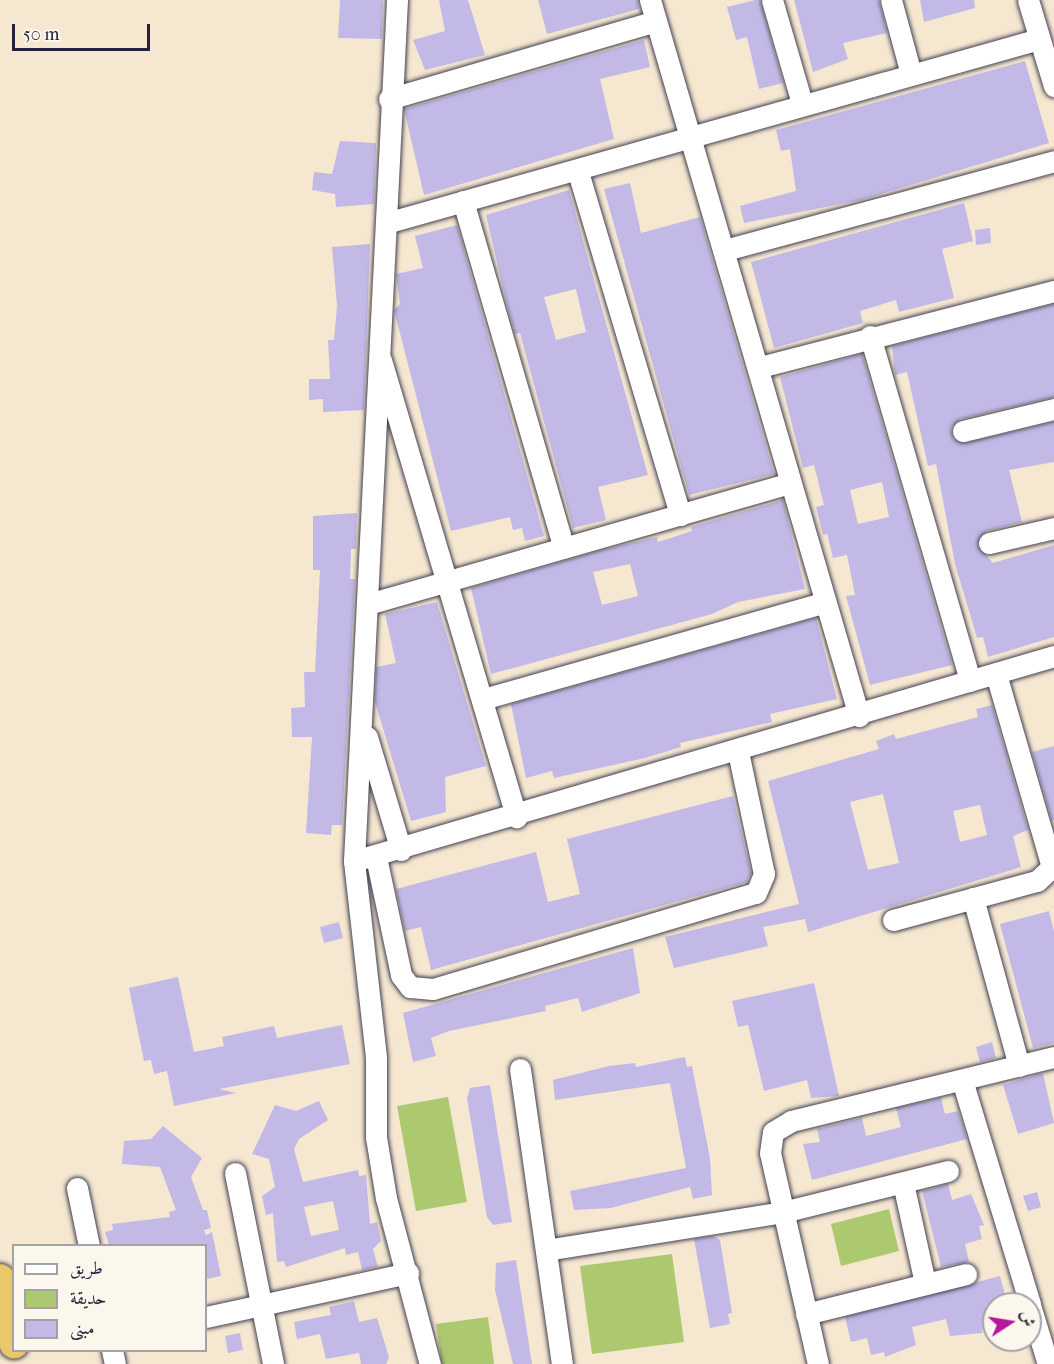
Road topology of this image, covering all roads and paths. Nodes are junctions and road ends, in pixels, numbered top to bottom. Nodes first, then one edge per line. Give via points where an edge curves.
1 (397, 0) edge
2 (650, 0) edge
3 (772, 0) edge
4 (891, 0) edge
5 (1028, 0) edge
6 (655, 21) junction
7 (1040, 39) junction
8 (911, 74) junction
9 (1054, 86) edge
10 (390, 99) junction
11 (802, 103) junction
12 (691, 141) junction
13 (1054, 161) edge
14 (578, 172) junction
15 (463, 201) junction
16 (386, 223) junction
17 (725, 250) junction
18 (1054, 291) edge
19 (870, 336) junction
20 (376, 342) junction
21 (760, 366) junction
22 (1054, 409) edge
23 (963, 431) dead end
24 (790, 483) junction
25 (680, 514) junction
26 (1054, 528) edge
27 (989, 543) dead end
28 (564, 548) junction
29 (447, 581) junction
30 (825, 602) junction
31 (368, 604) junction
32 (1054, 656) edge
33 (996, 674) junction
34 (970, 681) junction
35 (483, 699) junction
36 (858, 716) junction
37 (363, 722) junction
38 (738, 752) junction
39 (516, 817) junction
40 (401, 850) junction
41 (376, 857) junction
42 (354, 861) junction
43 (973, 898) junction
44 (893, 920) dead end
45 (1054, 1057) edge
46 (1019, 1066) junction
47 (520, 1069) dead end
48 (962, 1080) junction
49 (948, 1171) dead end
50 (235, 1173) dead end
51 (903, 1183) junction
52 (76, 1188) dead end
53 (783, 1212) junction
54 (89, 1244) edge
55 (546, 1250) junction
56 (408, 1273) junction
57 (966, 1274) dead end
58 (0, 1279) edge
59 (925, 1283) junction
60 (1026, 1292) edge
61 (261, 1306) junction
62 (806, 1314) junction
63 (207, 1317) edge
64 (12, 1334) edge
65 (273, 1364) edge
66 (430, 1364) edge
67 (562, 1364) edge
68 (818, 1364) edge

1 - 10 street
2 - 6 street
3 - 11 street
4 - 8 street
5 - 7 street
6 - 10 street
6 - 12 street
7 - 8 street
7 - 9 street
8 - 11 street
10 - 16 street
11 - 12 street
12 - 14 street
12 - 17 street
13 - 17 street
14 - 15 street
14 - 25 street
15 - 16 street
15 - 28 street
16 - 20 street
17 - 21 street
18 - 19 street
19 - 21 street
19 - 34 street
20 - 29 street
20 - 31 street
21 - 24 street
22 - 23 street
24 - 25 street
24 - 30 street
25 - 28 street
26 - 27 street
28 - 29 street
29 - 31 street
29 - 35 street
30 - 35 street
30 - 36 street
31 - 37 street
32 - 33 street
33 - 34 street
33 - 43 street via 1053,860 1044,878
34 - 36 street
35 - 39 street
36 - 38 street
37 - 40 street
37 - 42 street
38 - 39 street
38 - 41 street via 764,874 756,892 456,983 425,991 405,982
39 - 40 street
40 - 41 street
41 - 42 street
42 - 56 street via 375,1057 376,1137 386,1198
43 - 44 street
43 - 46 street
45 - 46 street
46 - 48 street
47 - 55 street
48 - 53 street via 778,1127 769,1146
48 - 60 street
49 - 51 street
50 - 61 street
51 - 53 street
51 - 59 street
52 - 54 street
53 - 55 street
53 - 62 street
55 - 67 street
56 - 61 street
56 - 66 street
57 - 59 street
58 - 64 highway
59 - 62 street
61 - 63 street
61 - 65 street
62 - 68 street

